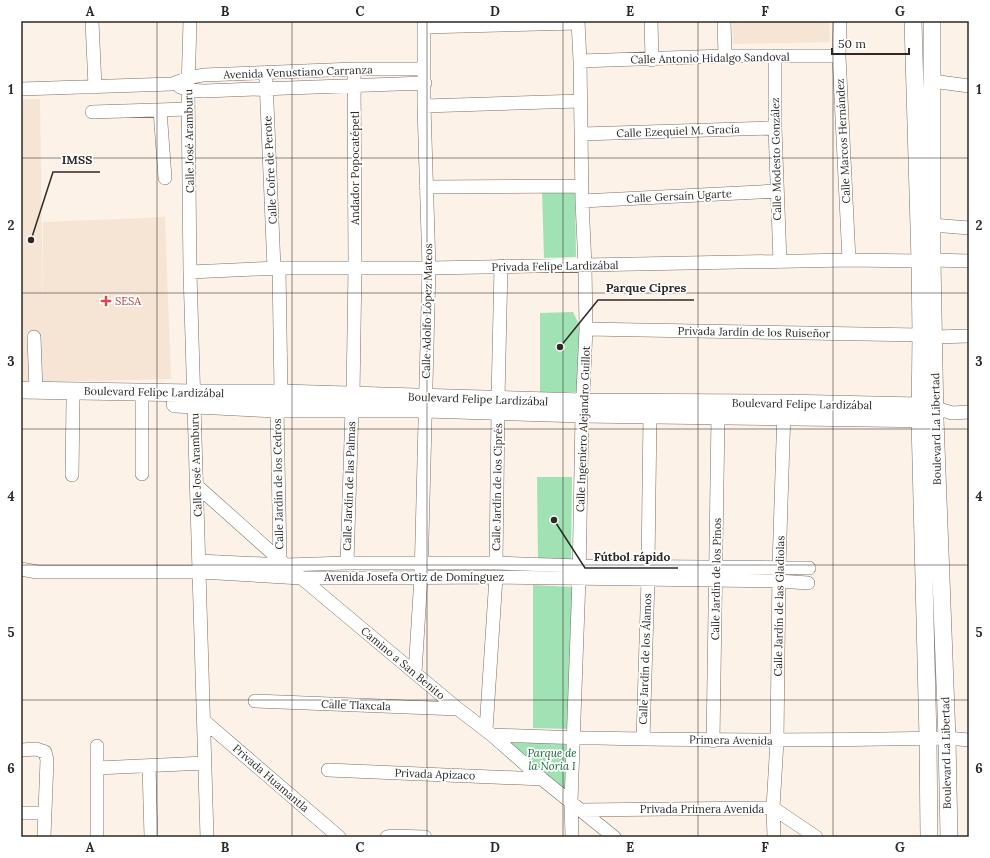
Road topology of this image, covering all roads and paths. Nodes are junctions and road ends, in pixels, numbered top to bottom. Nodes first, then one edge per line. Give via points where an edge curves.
1 (92, 21) edge
2 (190, 21) edge
3 (651, 21) edge
4 (724, 21) edge
5 (840, 21) edge
6 (912, 21) edge
7 (932, 21) edge
8 (578, 22) edge
9 (424, 24) edge
10 (725, 56) junction
11 (775, 56) junction
12 (840, 56) junction
13 (652, 60) junction
14 (580, 62) junction
15 (354, 68) junction
16 (424, 69) junction
17 (266, 73) junction
18 (932, 80) junction
19 (425, 83) junction
20 (188, 84) junction
21 (95, 86) junction
22 (354, 86) junction
23 (969, 86) edge
24 (21, 89) edge
25 (266, 89) junction
26 (580, 102) junction
27 (424, 106) junction
28 (188, 109) junction
29 (160, 110) junction
30 (92, 112) dead end
31 (775, 128) junction
32 (582, 134) junction
33 (165, 178) dead end
34 (582, 186) junction
35 (426, 187) junction
36 (777, 192) junction
37 (582, 201) junction
38 (932, 225) junction
39 (969, 228) edge
40 (849, 260) junction
41 (926, 261) junction
42 (969, 261) edge
43 (780, 262) junction
44 (501, 266) junction
45 (585, 266) junction
46 (356, 267) junction
47 (277, 268) junction
48 (429, 268) junction
49 (190, 272) junction
50 (586, 329) junction
51 (928, 336) junction
52 (969, 336) edge
53 (34, 338) dead end
54 (28, 390) edge
55 (64, 398) junction
56 (194, 399) junction
57 (21, 401) edge
58 (279, 401) junction
59 (142, 402) junction
60 (353, 402) junction
61 (426, 403) junction
62 (498, 405) junction
63 (582, 408) junction
64 (784, 410) junction
65 (969, 412) edge
66 (927, 413) junction
67 (650, 415) junction
68 (718, 417) junction
69 (142, 474) dead end
70 (72, 475) dead end
71 (196, 485) junction
72 (283, 562) junction
73 (421, 562) junction
74 (347, 563) junction
75 (496, 563) junction
76 (648, 566) junction
77 (716, 566) junction
78 (200, 567) junction
79 (779, 567) junction
80 (809, 568) dead end
81 (21, 569) edge
82 (579, 572) junction
83 (421, 577) junction
84 (496, 577) junction
85 (301, 578) junction
86 (648, 579) junction
87 (716, 580) junction
88 (779, 581) junction
89 (808, 583) dead end
90 (415, 673) junction
91 (255, 701) dead end
92 (458, 709) junction
93 (203, 720) junction
94 (489, 733) junction
95 (573, 738) junction
96 (947, 738) junction
97 (643, 739) junction
98 (928, 739) junction
99 (713, 740) junction
100 (969, 740) edge
101 (777, 741) junction
102 (97, 746) dead end
103 (21, 750) edge
104 (205, 763) junction
105 (149, 766) junction
106 (97, 768) junction
107 (328, 770) dead end
108 (542, 778) junction
109 (575, 806) junction
110 (773, 808) junction
111 (44, 813) junction
112 (21, 814) edge
113 (387, 836) edge
114 (44, 837) edge
115 (97, 837) edge
116 (151, 837) edge
117 (207, 837) edge
118 (339, 837) edge
119 (425, 837) edge
120 (572, 837) edge
121 (614, 837) edge
122 (774, 837) edge
123 (816, 837) edge
124 (929, 837) edge
125 (948, 837) edge

1 - 21 street
2 - 20 street, Calle José Aramburu
3 - 13 street
4 - 10 street
5 - 12 street, Calle Marcos Hernández
6 - 41 main road, Boulevard La Libertad
7 - 18 main road, Boulevard La Libertad
8 - 9 street
8 - 14 street, Calle Ingeniero Alejandro Guillot
9 - 16 street, Calle Adolfo López Mateos
10 - 11 street, Calle Antonio Hidalgo Sandoval
10 - 13 street, Calle Antonio Hidalgo Sandoval
11 - 12 street, Calle Antonio Hidalgo Sandoval
11 - 31 street, Calle Modesto González
12 - 40 street, Calle Marcos Hernández
13 - 14 street, Calle Antonio Hidalgo Sandoval
14 - 26 street, Calle Ingeniero Alejandro Guillot
15 - 16 street, Avenida Venustiano Carranza
15 - 17 street, Avenida Venustiano Carranza
15 - 22 street, Andador Popocatépetl
16 - 19 street, Calle Adolfo López Mateos
17 - 20 street, Avenida Venustiano Carranza via 203,75
17 - 25 street, Calle Cofre de Perote
18 - 23 street
18 - 38 main road, Boulevard La Libertad
19 - 22 street, Avenida Venustiano Carranza
19 - 27 street, Calle Adolfo López Mateos
20 - 21 street, Avenida Venustiano Carranza
20 - 25 street, Avenida Venustiano Carranza
20 - 28 street, Calle José Aramburu
21 - 24 street, Avenida Venustiano Carranza
22 - 25 street, Avenida Venustiano Carranza
22 - 46 street, Andador Popocatépetl
25 - 47 street, Calle Cofre de Perote
26 - 27 street
26 - 32 street, Calle Ingeniero Alejandro Guillot
27 - 35 street, Calle Adolfo López Mateos
28 - 29 street
28 - 49 street, Calle José Aramburu
29 - 30 street
29 - 33 street
31 - 32 street, Calle Ezequiel M. Gracía
31 - 36 street, Calle Modesto González
32 - 34 street, Calle Ingeniero Alejandro Guillot
34 - 35 street
34 - 37 street, Calle Ingeniero Alejandro Guillot
35 - 48 street, Calle Adolfo López Mateos
36 - 37 street, Calle Gersaín Ugarte
36 - 43 street, Calle Modesto González
37 - 45 street, Calle Ingeniero Alejandro Guillot
38 - 39 street
38 - 41 main road, Boulevard La Libertad
40 - 41 street, Privada Felipe Lardizábal
40 - 43 street, Privada Felipe Lardizábal
41 - 42 street, Privada Felipe Lardizábal
41 - 51 main road, Boulevard La Libertad
43 - 45 street, Privada Felipe Lardizábal
44 - 45 street, Privada Felipe Lardizábal
44 - 48 street, Privada Felipe Lardizábal
44 - 62 street, Calle Jardín de los Ciprés
45 - 50 street, Calle Ingeniero Alejandro Guillot
46 - 47 street, Privada Felipe Lardizábal
46 - 48 street, Privada Felipe Lardizábal
46 - 60 street, Calle Jardín de las Palmas
47 - 49 street, Privada Felipe Lardizábal
47 - 58 street, Calle Jardín de los Cedros
48 - 61 street, Calle Adolfo López Mateos
49 - 56 street, Calle José Aramburu
50 - 51 street, Privada Jardín de los Ruiseñor
50 - 63 street, Calle Ingeniero Alejandro Guillot
51 - 52 street, Privada Jardín de los Ruiseñor
51 - 66 main road, Boulevard La Libertad
53 - 54 street
54 - 55 main road, Boulevard Felipe Lardizábal
55 - 56 main road, Boulevard Felipe Lardizábal
55 - 57 main road, Boulevard Felipe Lardizábal
55 - 59 main road, Boulevard Felipe Lardizábal
55 - 70 street
56 - 58 main road, Boulevard Felipe Lardizábal
56 - 59 main road, Boulevard Felipe Lardizábal
56 - 71 street, Calle José Aramburu
58 - 60 main road, Boulevard Felipe Lardizábal
58 - 72 street, Calle Jardín de los Cedros
59 - 69 street
60 - 61 main road, Boulevard Felipe Lardizábal
60 - 74 street, Calle Jardín de las Palmas
61 - 62 main road, Boulevard Felipe Lardizábal
61 - 73 street, Calle Adolfo López Mateos
62 - 63 main road, Boulevard Felipe Lardizábal
62 - 75 street, Calle Jardín de los Ciprés
63 - 64 main road, Boulevard Felipe Lardizábal
63 - 67 main road, Boulevard Felipe Lardizábal
63 - 82 street, Calle Ingeniero Alejandro Guillot
64 - 66 main road, Boulevard Felipe Lardizábal
64 - 68 main road, Boulevard Felipe Lardizábal
64 - 79 street, Calle Jardín de las Gladiolas
65 - 66 street
66 - 96 main road, Boulevard La Libertad
66 - 98 main road, Boulevard La Libertad
67 - 68 main road, Boulevard Felipe Lardizábal
67 - 76 street
68 - 77 street, Calle Jardín de los Pinos
71 - 72 street, Camino a San Benito
71 - 78 street, Calle José Aramburu
72 - 74 street, Avenida Josefa Ortiz de Domínguez
72 - 78 street, Avenida Josefa Ortiz de Domínguez
72 - 85 street, Camino a San Benito
73 - 74 street, Avenida Josefa Ortiz de Domínguez
73 - 75 street, Avenida Josefa Ortiz de Domínguez
73 - 83 street, Calle Adolfo López Mateos
75 - 82 street, Avenida Josefa Ortiz de Domínguez
76 - 77 street, Avenida Josefa Ortiz de Domínguez
76 - 82 street, Avenida Josefa Ortiz de Domínguez
77 - 79 street, Avenida Josefa Ortiz de Domínguez
77 - 87 street, Calle Jardín de los Pinos
78 - 81 street, Avenida Josefa Ortiz de Domínguez via 37,572
78 - 85 street, Avenida Josefa Ortiz de Domínguez
78 - 93 street, Calle José Aramburu
79 - 80 street, Avenida Josefa Ortiz de Domínguez
79 - 88 street, Calle Jardín de las Gladiolas
82 - 84 street, Avenida Josefa Ortiz de Domínguez
82 - 86 street, Avenida Josefa Ortiz de Domínguez
82 - 95 street, Calle Ingeniero Alejandro Guillot
83 - 84 street, Avenida Josefa Ortiz de Domínguez
83 - 85 street, Avenida Josefa Ortiz de Domínguez
83 - 90 street, Calle Adolfo López Mateos
84 - 94 street
85 - 90 street, Camino a San Benito
86 - 87 street, Avenida Josefa Ortiz de Domínguez
86 - 97 street, Calle Jardín de los Álamos
87 - 88 street, Avenida Josefa Ortiz de Domínguez
87 - 99 street, Calle Jardín de los Pinos
88 - 89 street, Avenida Josefa Ortiz de Domínguez
88 - 101 street, Calle Jardín de las Gladiolas
90 - 92 street, Camino a San Benito
91 - 92 street, Calle Tlaxcala
92 - 94 street, Camino a San Benito
93 - 104 street, Calle José Aramburu
93 - 118 street, Privada Huamantla
94 - 95 street, Primera Avenida
94 - 108 street, Camino a San Benito
95 - 97 street, Primera Avenida
95 - 109 street, Calle Ingeniero Alejandro Guillot
96 - 98 street, Primera Avenida
96 - 100 street, Primera Avenida
96 - 125 main road, Boulevard La Libertad
97 - 99 street, Primera Avenida
98 - 101 street, Primera Avenida
98 - 124 main road, Boulevard La Libertad
99 - 101 street, Primera Avenida
101 - 110 street, Calle Jardín de las Gladiolas
102 - 106 street
103 - 111 street via 36,749 45,752 47,760
104 - 105 street
104 - 117 street, Calle José Aramburu
105 - 106 street
105 - 116 street
106 - 115 street
107 - 108 street, Privada Apizaco
108 - 109 street, Camino a San Benito
109 - 110 street, Privada Primera Avenida
109 - 120 street, Calle Ingeniero Alejandro Guillot
109 - 121 street, Camino a San Benito
110 - 122 street, Calle Jardín de las Gladiolas
110 - 123 street, Privada Primera Avenida
111 - 112 street
111 - 114 street
113 - 119 street

